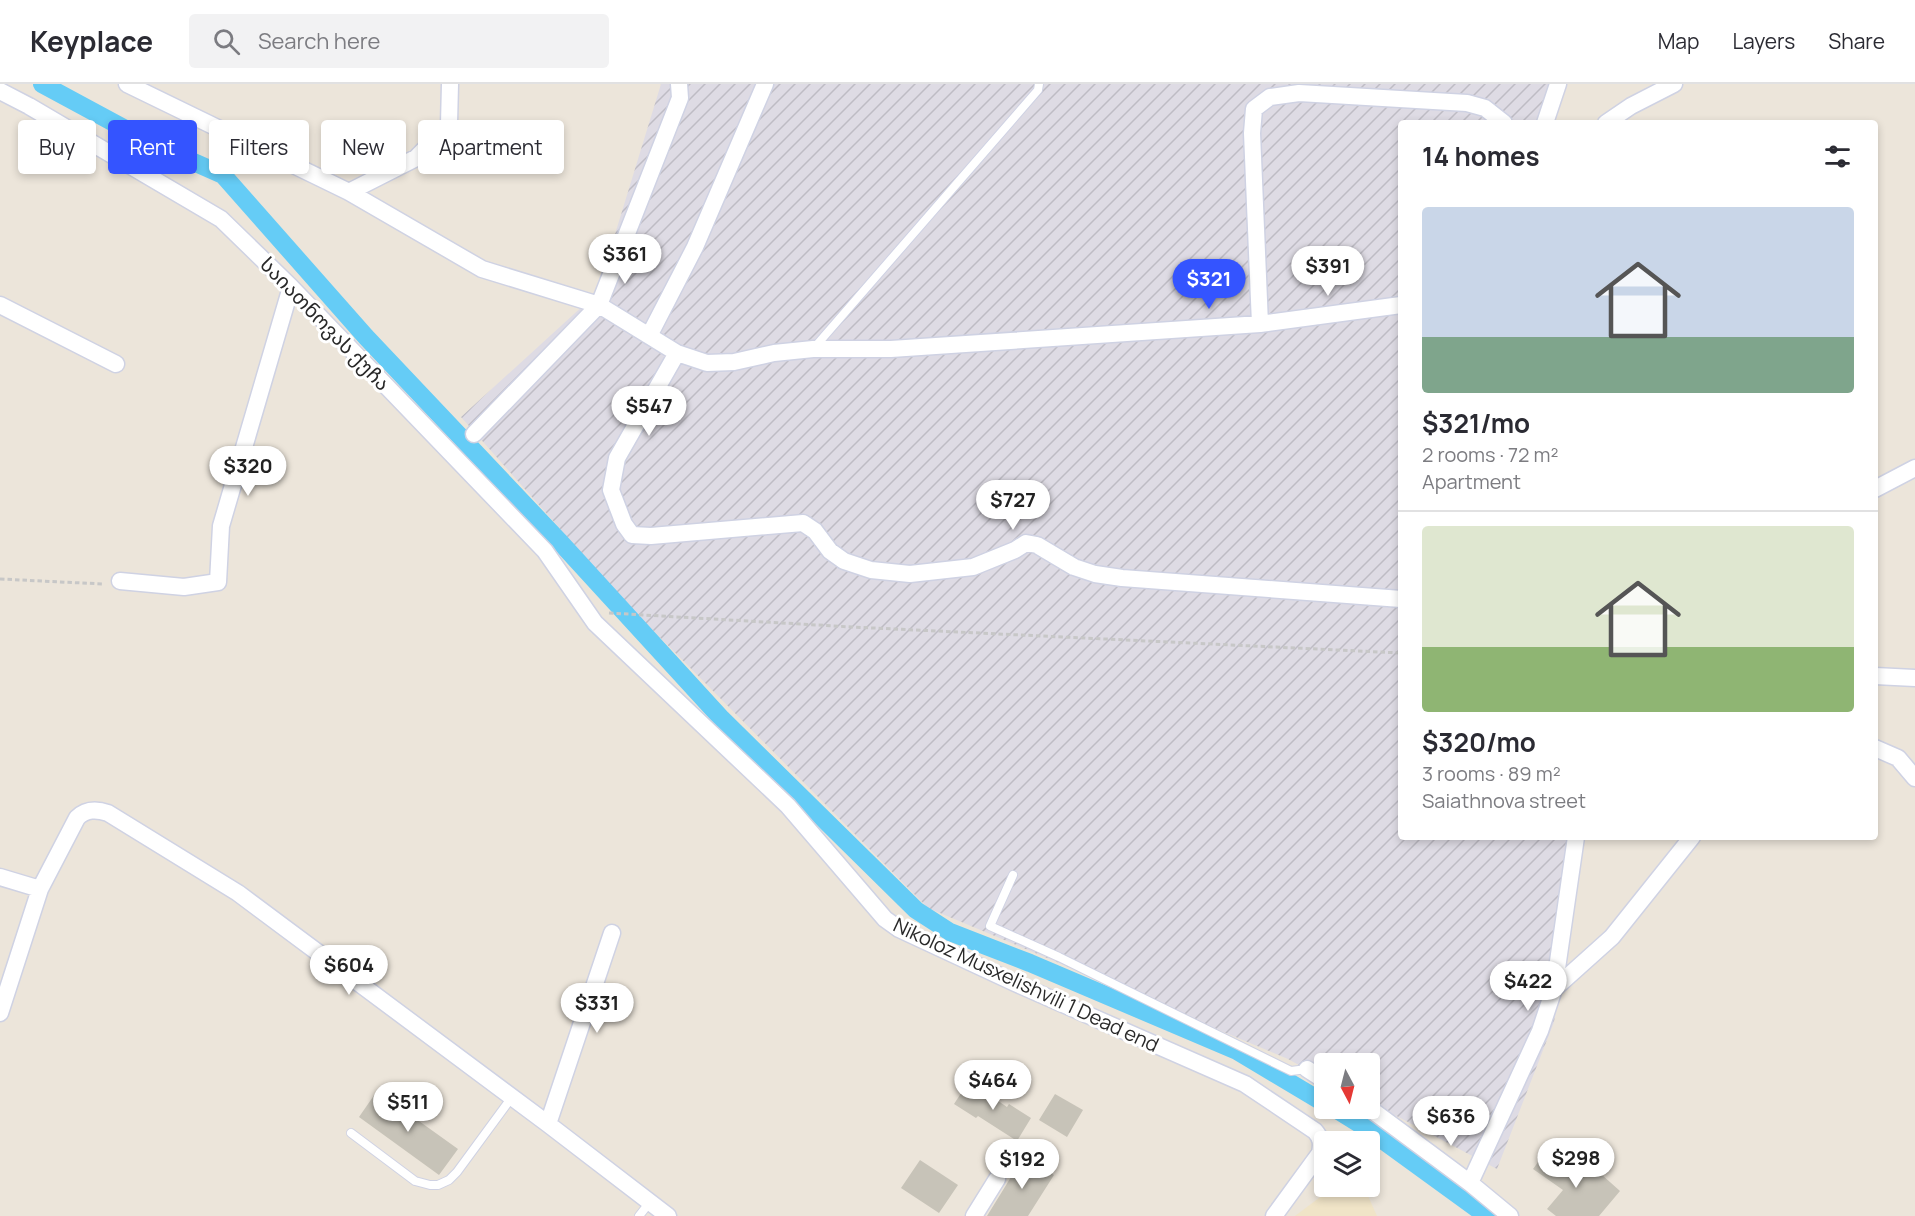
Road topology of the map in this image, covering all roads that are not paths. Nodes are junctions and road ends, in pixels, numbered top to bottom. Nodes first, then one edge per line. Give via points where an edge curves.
1 (128, 84) edge
2 (450, 84) edge
3 (679, 84) edge
4 (765, 84) edge
5 (1039, 84) edge
6 (1558, 84) edge
7 (1674, 84) edge
8 (0, 91) edge
9 (1500, 120) edge
10 (1546, 120) edge
11 (1610, 120) edge
12 (350, 192) junction
13 (291, 287) junction
14 (0, 304) edge
15 (599, 305) junction
16 (1398, 305) edge
17 (1260, 324) junction
18 (649, 336) junction
19 (813, 349) junction
20 (677, 353) junction
21 (116, 364) dead end
22 (474, 434) dead end
23 (1915, 468) edge
24 (1878, 487) edge
25 (120, 582) road end
26 (1398, 598) edge
27 (597, 618) joint
28 (1878, 676) edge
29 (1915, 678) edge
30 (1878, 749) edge
31 (1915, 778) edge
32 (1576, 840) edge
33 (1690, 840) edge
34 (1013, 875) dead end
35 (0, 877) edge
36 (40, 890) junction
37 (612, 933) dead end
38 (1554, 989) junction
39 (0, 1014) edge
40 (1307, 1069) joint
41 (1314, 1074) edge
42 (512, 1097) junction
43 (1380, 1116) edge
44 (548, 1124) junction
45 (351, 1133) dead end
46 (997, 1179) dead end
47 (1470, 1183) junction
48 (650, 1202) junction
49 (639, 1216) edge
50 (668, 1216) edge
51 (975, 1216) edge
52 (1274, 1216) edge
53 (1510, 1216) edge

1 - 12 street
2 - 12 street via 449,124 416,158
3 - 15 street via 680,98
4 - 18 street via 695,247
5 - 19 lane via 1038,90
6 - 10 street
7 - 11 street
8 - 13 street, საიათნოვას ქუჩა via 221,219
9 - 17 street via 1485,108 1467,103 1310,93 1270,97 1254,109
12 - 15 street via 482,269
13 - 25 street via 221,526 218,582 184,587
13 - 27 street, საიათნოვას ქუჩა via 545,551
14 - 21 street
15 - 18 street
15 - 22 street
16 - 17 street
17 - 19 street via 891,349
18 - 20 street
19 - 20 street via 707,363
20 - 26 street via 617,458 611,490 632,535 803,523 844,561 871,570 910,574 973,567 1026,543 1037,545 1074,567 1122,578
23 - 24 street
27 - 52 street, Nikoloz Musxelishvili 1 Dead end via 788,806 885,919 1015,983 1245,1084 1315,1131 1320,1136 1320,1153
28 - 29 street
30 - 31 street via 1898,758
32 - 38 street
33 - 38 street via 1612,937
34 - 40 lane via 990,926 1291,1071
35 - 36 street
36 - 39 street
36 - 42 street via 77,818 90,810 108,813 238,893
37 - 44 street
38 - 47 street via 1540,1031
40 - 41 street
42 - 44 street
42 - 45 lane via 458,1172 438,1185 415,1181
43 - 47 street
44 - 48 street
46 - 51 street
47 - 53 street
48 - 49 lane
48 - 50 street

